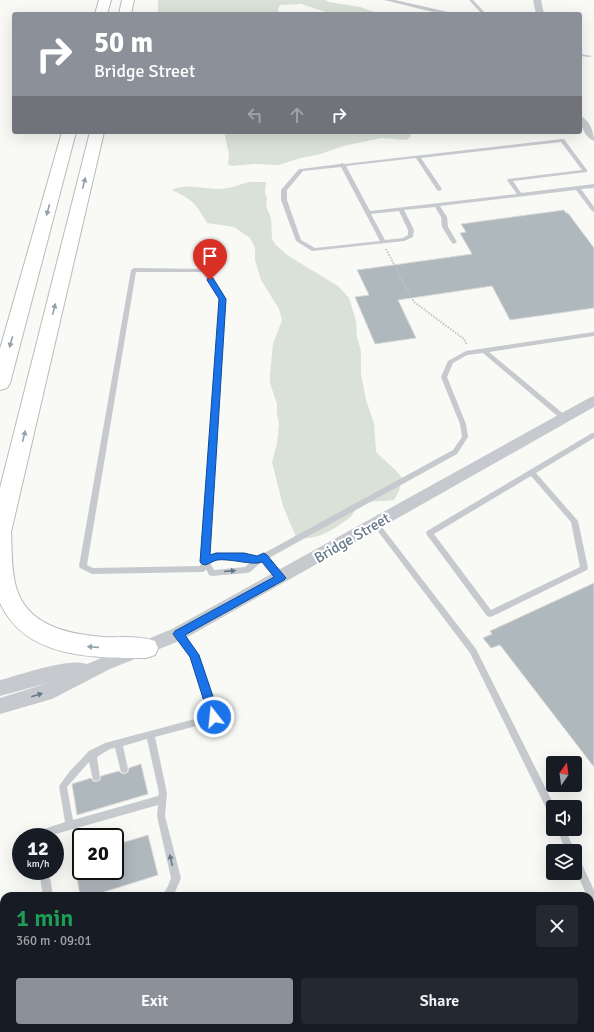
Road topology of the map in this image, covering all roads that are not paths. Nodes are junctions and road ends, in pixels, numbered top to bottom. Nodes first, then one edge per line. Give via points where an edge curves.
1 (105, 0) edge
2 (128, 0) edge
3 (386, 0) edge
4 (471, 0) edge
5 (537, 0) edge
6 (102, 12) edge
7 (125, 12) edge
8 (444, 12) edge
9 (482, 12) edge
10 (540, 12) edge
11 (582, 55) edge
12 (590, 56) dead end
13 (582, 122) edge
14 (68, 134) edge
15 (97, 134) edge
16 (594, 138) edge
17 (417, 156) junction
18 (342, 164) junction
19 (594, 186) edge
20 (577, 188) junction
21 (439, 189) dead end
22 (520, 195) junction
23 (437, 205) junction
24 (400, 209) junction
25 (594, 210) edge
26 (368, 213) junction
27 (383, 242) junction
28 (454, 242) dead end
29 (594, 334) edge
30 (484, 351) junction
31 (0, 383) edge
32 (594, 401) edge
33 (564, 418) junction
34 (594, 435) edge
35 (532, 473) junction
36 (376, 524) junction
37 (0, 532) edge
38 (261, 559) junction
39 (205, 562) junction
40 (281, 578) junction
41 (178, 634) junction
42 (146, 648) junction
43 (104, 664) junction
44 (0, 688) edge
45 (0, 706) edge
46 (150, 735) junction
47 (118, 744) junction
48 (92, 754) junction
49 (124, 769) dead end
50 (96, 777) dead end
51 (163, 799) junction
52 (547, 800) edge
53 (70, 826) junction
54 (64, 828) edge
55 (582, 875) edge
56 (45, 880) edge
57 (47, 892) edge
58 (170, 892) edge
59 (590, 892) edge

1 - 6 highway
2 - 7 highway
3 - 8 lane
4 - 9 lane
5 - 10 street
11 - 12 lane
13 - 16 street
14 -> 31 highway
37 -> 15 highway
17 - 18 lane
17 - 21 lane
17 - 22 lane via 562,140 585,171 510,180
18 - 26 lane
18 - 27 lane via 301,170 284,190 284,200 299,241 314,250
19 - 20 lane
20 - 22 lane
20 - 25 lane
22 - 23 lane
23 - 24 lane
23 - 28 lane
24 - 26 lane
24 - 27 lane via 411,230 411,236 404,240
26 - 27 lane
29 - 30 lane
30 - 33 lane
30 - 38 lane via 466,353 450,362 444,377 464,424 465,437 455,452
32 - 33 street, Bridge Street
33 - 36 street, Bridge Street
34 - 35 lane
35 - 35 lane via 430,533 490,614 584,568 574,521
36 - 40 street, Bridge Street
36 - 52 lane via 473,651
42 -> 37 highway via 67,643 38,632 12,607 5,588
38 - 39 lane via 216,556
39 -> 38 lane via 212,573 247,570
38 - 40 lane
39 - 39 lane via 223,299 204,270 134,270 83,566 92,571 202,569
40 - 41 street, Bridge Street
41 - 42 street, Bridge Street
41 - 46 lane via 194,655 214,717
42 - 43 street, Bridge Street
43 - 44 street, Bridge Street via 42,676
45 -> 43 street, Bridge Street via 45,692
46 - 47 lane
46 - 51 lane via 164,793
47 - 48 lane
47 - 49 lane
48 - 50 lane
48 - 53 lane via 63,786
51 - 53 lane via 103,812
58 -> 51 lane via 176,878 161,816
53 - 54 lane
55 - 59 lane
56 - 57 lane

